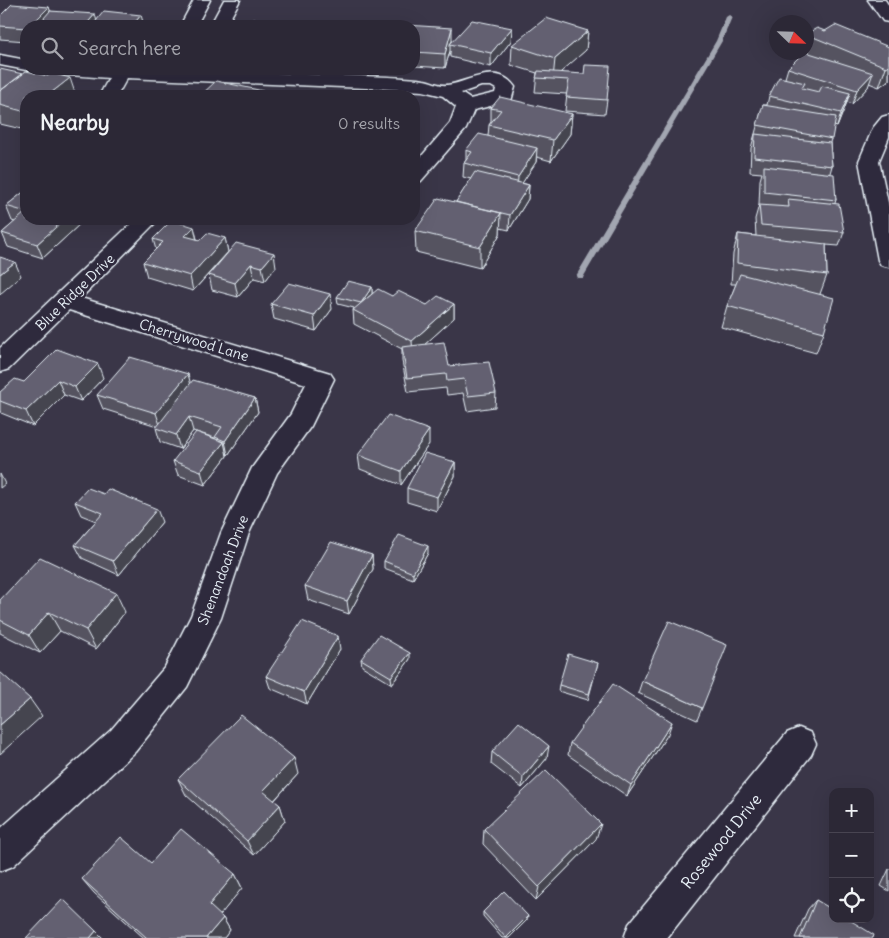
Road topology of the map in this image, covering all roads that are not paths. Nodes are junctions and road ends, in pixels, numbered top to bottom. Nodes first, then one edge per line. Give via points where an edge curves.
1 (202, 0) edge
2 (232, 0) edge
3 (876, 0) edge
4 (889, 17) edge
5 (191, 20) edge
6 (221, 20) edge
7 (0, 60) edge
8 (20, 64) edge
9 (120, 75) edge
10 (162, 75) edge
11 (182, 76) edge
12 (111, 90) edge
13 (447, 91) junction
14 (466, 106) junction
15 (889, 121) edge
16 (420, 170) edge
17 (142, 225) edge
18 (889, 260) edge
19 (66, 301) junction
20 (0, 363) edge
21 (322, 379) joint
22 (799, 744) dead end
23 (0, 853) edge
24 (643, 938) edge

1 - 5 street
2 - 6 street
3 - 4 street
7 - 8 street
9 - 12 street
10 - 11 street
11 - 13 street via 389,82
13 - 14 street
13 - 14 street via 480,80 495,81 506,87 504,97
14 - 16 street via 459,125
15 - 18 street via 869,161
17 - 19 street, Blue Ridge Drive
19 - 20 street, Blue Ridge Drive
19 - 21 street, Cherrywood Lane
21 - 23 street, Shenandoah Drive via 302,418 266,468 235,533 206,618 176,678 122,741
22 - 24 street, Rosewood Drive

